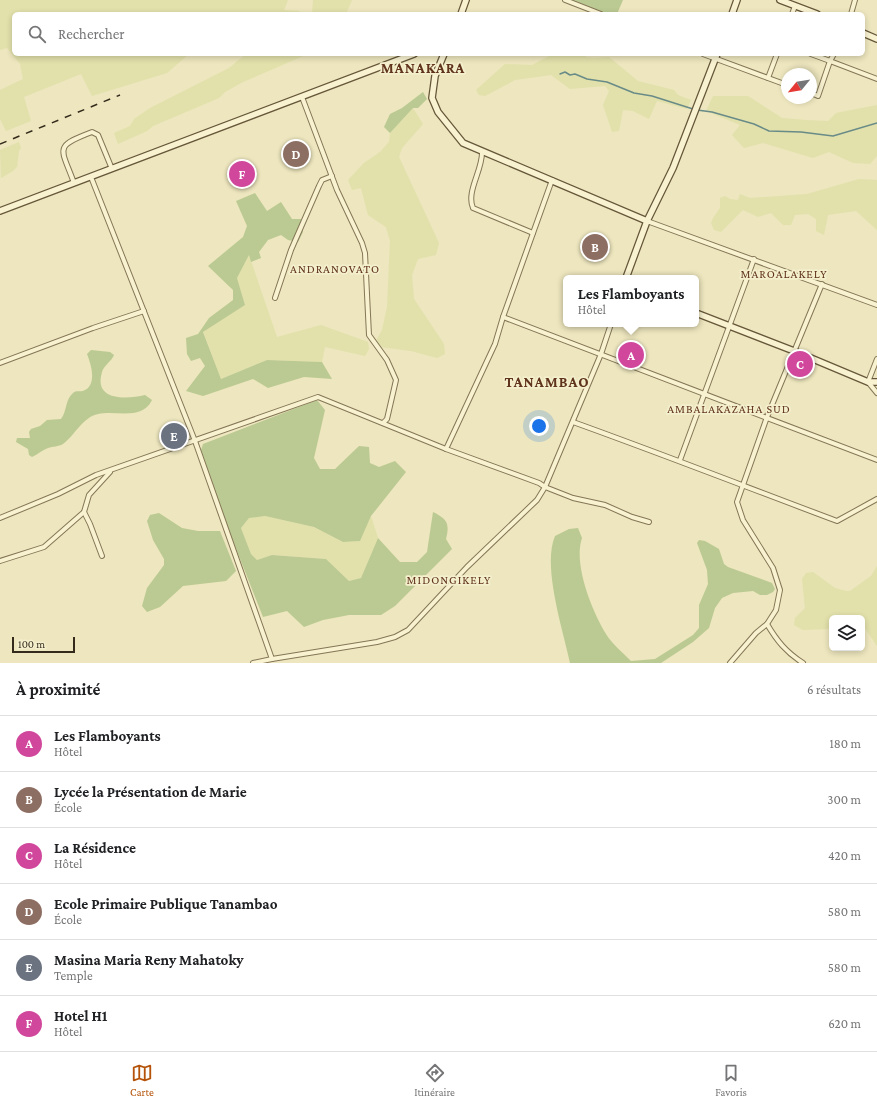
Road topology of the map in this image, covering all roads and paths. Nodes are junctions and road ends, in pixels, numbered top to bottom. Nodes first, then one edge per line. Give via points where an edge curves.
1 (466, 0) edge
2 (565, 0) edge
3 (737, 0) edge
4 (780, 0) edge
5 (855, 0) edge
6 (795, 6) junction
7 (462, 12) edge
8 (596, 12) edge
9 (733, 12) edge
10 (793, 12) edge
11 (812, 12) edge
12 (852, 12) edge
13 (865, 34) edge
14 (877, 39) edge
15 (409, 56) edge
16 (443, 56) edge
17 (717, 56) edge
18 (776, 56) edge
19 (816, 56) edge
20 (833, 56) edge
21 (830, 61) junction
22 (768, 78) junction
23 (877, 79) edge
24 (781, 83) edge
25 (817, 96) edge
26 (302, 97) junction
27 (482, 153) junction
28 (112, 169) junction
29 (332, 176) junction
30 (91, 177) junction
31 (552, 180) junction
32 (74, 183) junction
33 (0, 211) edge
34 (647, 221) junction
35 (533, 233) junction
36 (754, 259) junction
37 (627, 275) edge
38 (822, 284) junction
39 (275, 298) dead end
40 (877, 305) edge
41 (144, 311) junction
42 (699, 314) edge
43 (503, 316) junction
44 (729, 325) junction
45 (610, 327) edge
46 (794, 351) junction
47 (601, 354) junction
48 (877, 359) edge
49 (0, 363) edge
50 (868, 382) junction
51 (877, 382) edge
52 (877, 393) edge
53 (705, 395) junction
54 (767, 417) junction
55 (574, 422) junction
56 (383, 423) junction
57 (195, 441) junction
58 (446, 449) junction
59 (680, 460) junction
60 (877, 460) edge
61 (111, 471) junction
62 (742, 486) junction
63 (546, 487) junction
64 (877, 498) edge
65 (84, 512) junction
66 (0, 518) edge
67 (649, 522) dead end
68 (102, 556) dead end
69 (0, 561) edge
70 (767, 624) junction
71 (272, 659) junction
72 (253, 663) edge
73 (730, 663) edge
74 (802, 663) edge

1 - 7 street
2 - 8 street
3 - 9 street
4 - 6 street
5 - 12 street
6 - 10 street
6 - 11 street
13 - 14 street
15 - 26 street
16 - 27 street via 435,76 432,98 451,131 463,143
17 - 22 street
17 - 34 street via 673,168
18 - 22 street
19 - 21 street
20 - 21 street
21 - 23 street
21 - 25 street
22 - 24 street
26 - 28 street
26 - 29 street
27 - 31 street
27 - 35 street via 482,163 471,197 474,208
28 - 30 street
28 - 32 street via 98,135 92,132 68,141 64,146 63,152
29 - 39 street via 322,180 319,186 291,250
29 - 56 street via 365,253 369,335 387,360 396,380 387,419
30 - 32 street
30 - 41 street
31 - 34 street
31 - 35 street
32 - 33 street
34 - 36 street
34 - 37 street
35 - 43 street
36 - 38 street
36 - 44 street
38 - 40 street
38 - 46 street
41 - 49 street
41 - 57 street
42 - 44 street
43 - 47 street
43 - 58 street via 495,344
44 - 46 street
44 - 53 street
45 - 47 street
46 - 50 street
46 - 54 street
47 - 53 street
47 - 55 street
48 - 50 street
50 - 51 street
50 - 52 street
53 - 54 street
53 - 59 street
54 - 60 street
54 - 62 street
55 - 59 street
55 - 63 street
56 - 57 street via 318,397
56 - 58 street
57 - 61 street
57 - 71 street
58 - 63 street
59 - 62 street
61 - 65 street via 89,496
61 - 66 street via 96,475
62 - 64 street via 837,521
62 - 70 street via 736,502 773,568 780,590 776,610
63 - 67 street
63 - 71 street via 537,500 467,567 408,630 377,642
65 - 68 street
65 - 69 street via 44,547
70 - 73 street
70 - 74 street via 777,641
71 - 72 street

